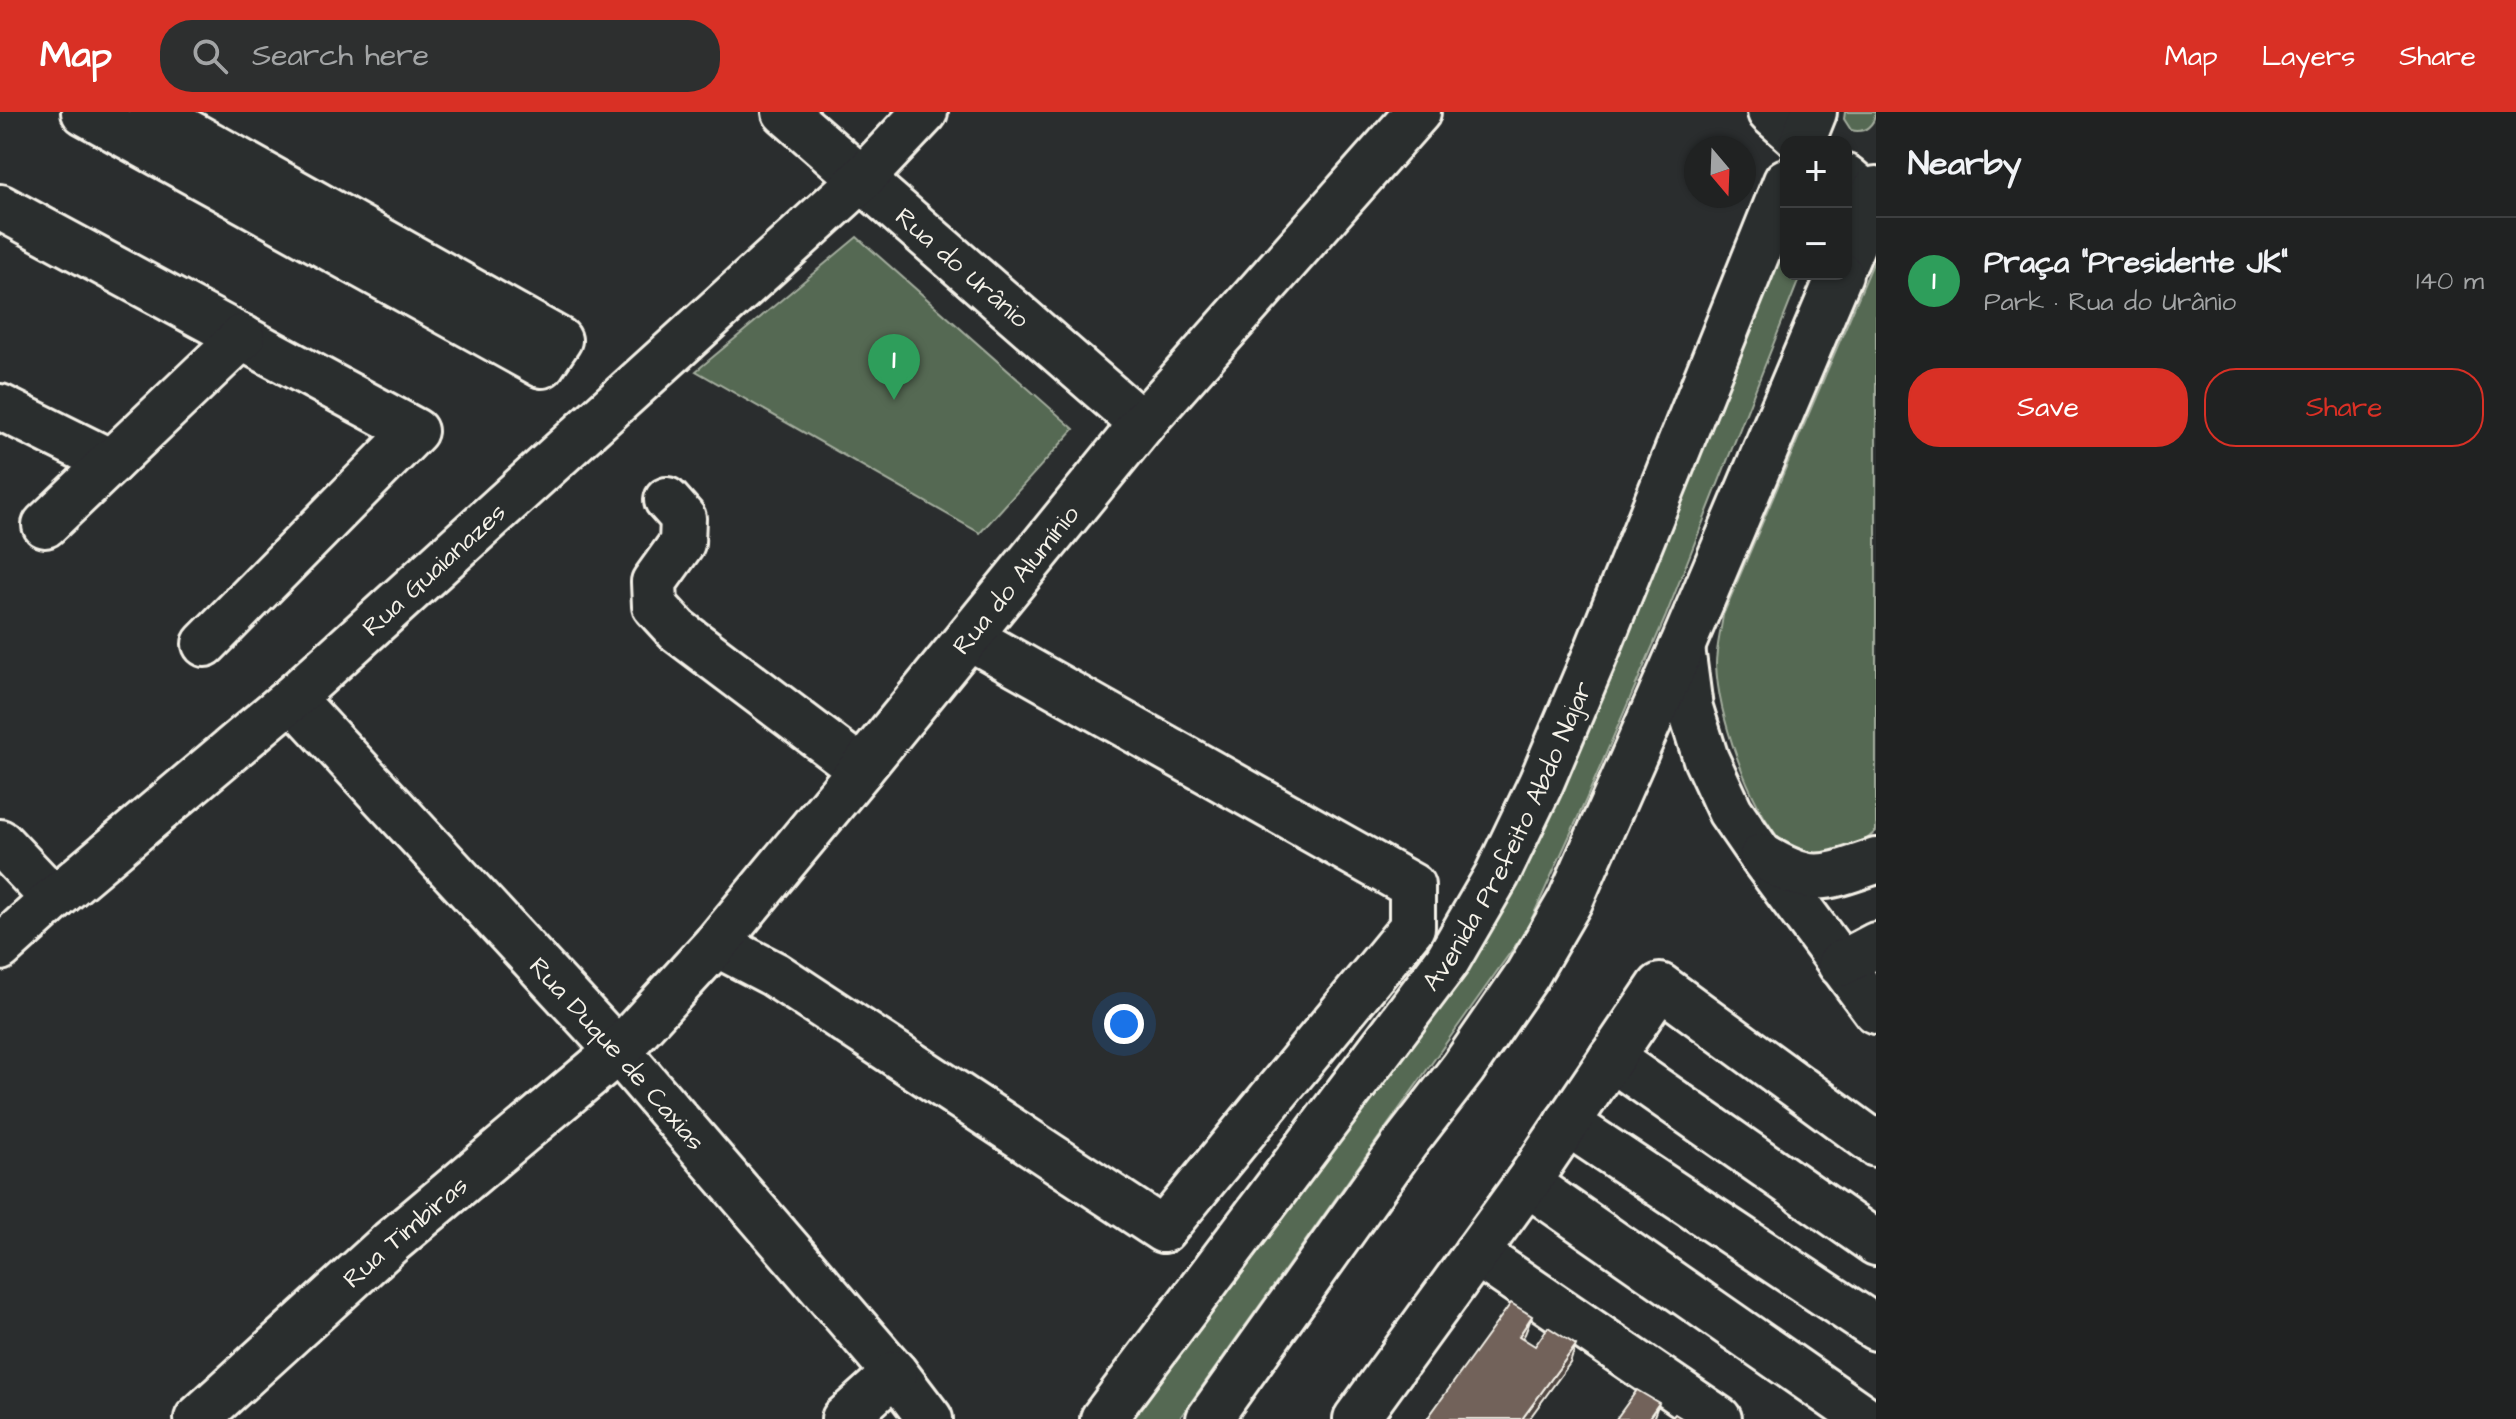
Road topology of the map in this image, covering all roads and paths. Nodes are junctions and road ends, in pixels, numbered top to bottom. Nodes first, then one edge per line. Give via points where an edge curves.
1 (84, 112) edge
2 (152, 112) edge
3 (785, 112) edge
4 (925, 112) edge
5 (1418, 112) edge
6 (1770, 112) edge
7 (1805, 134) edge
8 (861, 180) junction
9 (1865, 188) edge
10 (1780, 196) edge
11 (0, 207) edge
12 (1852, 237) edge
13 (1837, 280) edge
14 (242, 337) junction
15 (0, 407) edge
16 (1142, 424) junction
17 (111, 462) junction
18 (667, 500) dead end
19 (45, 525) dead end
20 (969, 637) junction
21 (205, 644) dead end
22 (1682, 647) junction
23 (292, 698) junction
24 (861, 769) junction
25 (0, 842) edge
26 (1761, 856) junction
27 (1876, 863) edge
28 (54, 899) junction
29 (716, 944) junction
30 (1845, 947) edge
31 (0, 948) edge
32 (1876, 1011) edge
33 (618, 1051) junction
34 (1611, 1058) junction
35 (1567, 1123) junction
36 (1876, 1144) edge
37 (1527, 1183) junction
38 (1876, 1243) edge
39 (1476, 1253) junction
40 (1876, 1328) edge
41 (895, 1373) junction
42 (197, 1419) edge
43 (844, 1419) edge
44 (930, 1419) edge
45 (1103, 1419) edge
46 (1209, 1419) edge
47 (1356, 1419) edge
48 (1719, 1419) edge
49 (1866, 1419) edge

1 - 2 street via 542,365 559,340
3 - 8 street, Rua do Urânio
4 - 8 street, Rua Guaianazes
5 - 16 street, Rua do Alumínio
6 - 7 street
8 - 16 street, Rua do Urânio
8 - 23 street, Rua Guaianazes
9 - 12 street
10 - 45 street, Avenida Prefeito Abdo Najar via 1594,658 1497,875 1447,961
11 - 14 street
13 - 22 street
14 - 17 street
14 - 21 street via 415,431
15 - 17 street
16 - 20 street, Rua do Alumínio
17 - 19 street
18 - 24 street via 683,518 682,543 654,582 655,606 677,630
20 - 24 street, Rua do Alumínio
20 - 29 street via 1412,886 1412,927 1163,1230 774,974
22 - 26 street via 1690,708 1706,759 1730,811
22 - 46 street via 1570,901 1527,975
23 - 28 street, Rua Guaianazes
23 - 33 street, Rua Duque de Caxias
24 - 29 street, Rua do Alumínio
25 - 28 street
26 - 27 street via 1788,872 1813,878
26 - 30 street
27 - 30 street
28 - 31 street, Rua Guaianazes
29 - 33 street, Rua do Alumínio
30 - 32 street
33 - 41 street, Rua Duque de Caxias
33 - 42 street, Rua Timbiras via 391,1242
34 - 35 street
34 - 36 street via 1660,986
34 - 38 street
35 - 37 street
35 - 40 street
37 - 39 street
37 - 49 street
39 - 47 street
39 - 48 street
41 - 43 street
41 - 44 street, Rua Duque de Caxias

